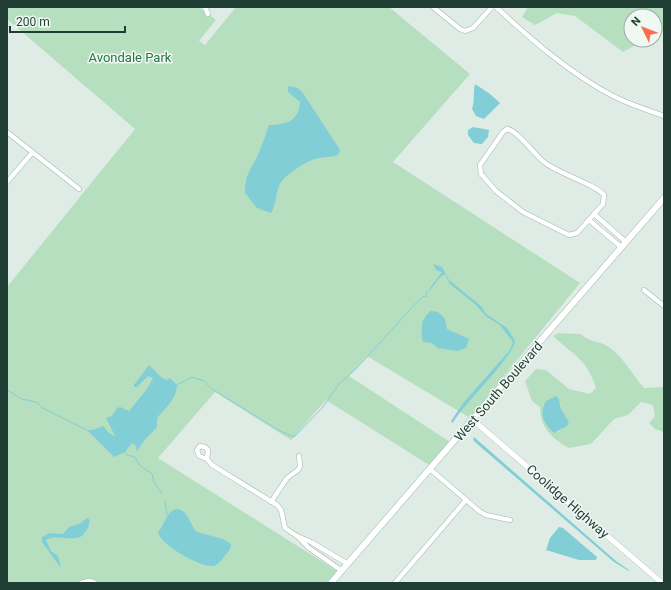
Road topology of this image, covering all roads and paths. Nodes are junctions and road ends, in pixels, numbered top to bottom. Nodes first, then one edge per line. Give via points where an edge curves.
1 (205, 7) edge
2 (433, 7) edge
3 (492, 7) edge
4 (496, 7) edge
5 (208, 14) dead end
6 (664, 116) edge
7 (7, 132) edge
8 (32, 153) junction
9 (7, 182) edge
10 (79, 189) dead end
11 (664, 198) edge
12 (594, 214) junction
13 (589, 220) junction
14 (626, 242) junction
15 (621, 248) junction
16 (644, 290) dead end
17 (664, 306) edge
18 (473, 420) junction
19 (299, 456) dead end
20 (207, 459) dead end
21 (430, 469) junction
22 (466, 500) junction
23 (271, 502) junction
24 (510, 520) dead end
25 (297, 536) junction
26 (348, 564) junction
27 (342, 571) junction
28 (81, 583) edge
29 (95, 583) edge
30 (332, 583) edge
31 (395, 583) edge
32 (662, 583) edge

1 - 5 street
2 - 3 street via 465,31 473,28
4 - 6 street via 577,74 617,98
7 - 8 street
8 - 9 street
8 - 10 street
11 - 14 main road, West South Boulevard
12 - 13 street
12 - 13 street via 604,202 602,192 548,165 532,152 514,131 507,129 503,132 479,169 496,191 523,212 569,235 577,233
12 - 14 street
13 - 15 street
14 - 15 main road, West South Boulevard
15 - 18 main road, West South Boulevard
16 - 17 street
18 - 21 main road, West South Boulevard
18 - 32 street, Coolidge Highway
19 - 23 street via 298,470 287,478
20 - 23 street via 212,465
21 - 22 street
21 - 26 main road, West South Boulevard
22 - 24 street via 486,515
22 - 31 street
23 - 25 street via 281,510 285,528
25 - 26 street
25 - 27 street via 308,548
26 - 27 main road, West South Boulevard
27 - 30 main road, West South Boulevard
28 - 29 street

